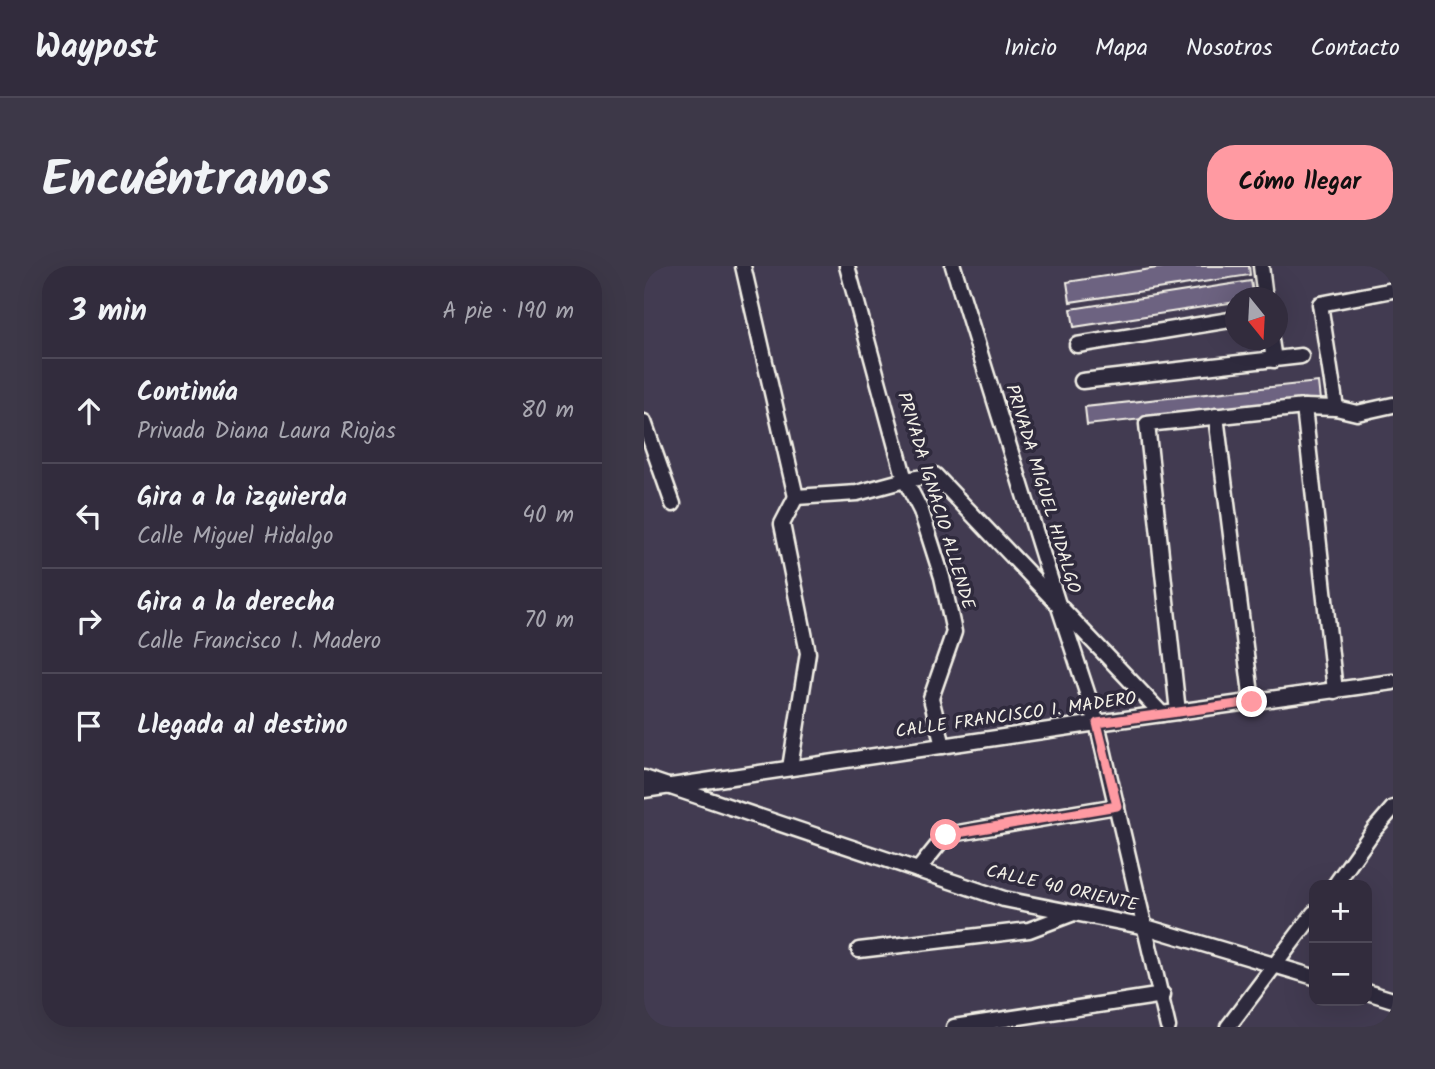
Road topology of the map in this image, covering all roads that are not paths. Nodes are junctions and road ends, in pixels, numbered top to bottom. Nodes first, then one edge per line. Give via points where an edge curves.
1 (743, 266) edge
2 (847, 266) edge
3 (953, 266) edge
4 (1261, 266) edge
5 (1264, 287) edge
6 (1393, 290) edge
7 (1225, 321) edge
8 (1077, 345) dead end
9 (1272, 350) edge
10 (1301, 356) dead end
11 (1274, 360) junction
12 (1082, 381) dead end
13 (1393, 405) edge
14 (1304, 407) junction
15 (1336, 408) junction
16 (1216, 416) junction
17 (644, 422) edge
18 (905, 480) junction
19 (796, 497) junction
20 (673, 505) dead end
21 (1057, 601) junction
22 (1393, 682) edge
23 (1335, 691) junction
24 (1252, 702) junction
25 (1178, 712) junction
26 (1162, 714) junction
27 (1097, 723) junction
28 (943, 746) junction
29 (790, 768) junction
30 (644, 778) edge
31 (666, 787) junction
32 (644, 790) edge
33 (1117, 806) junction
34 (1393, 808) edge
35 (918, 870) junction
36 (1339, 880) edge
37 (1075, 913) junction
38 (1309, 921) edge
39 (1146, 927) junction
40 (859, 950) dead end
41 (1277, 966) junction
42 (1309, 976) edge
43 (1372, 994) edge
44 (1163, 995) junction
45 (1393, 1000) edge
46 (954, 1027) edge
47 (1168, 1027) edge
48 (1228, 1027) edge

1 - 19 street
2 - 18 street, PRIVADA IGNACIO ALLENDE
3 - 21 street, PRIVADA MIGUEL HIDALGO
4 - 5 street
6 - 15 street via 1320,304
7 - 8 street
9 - 11 street
10 - 11 street
11 - 12 street
13 - 15 street via 1357,413
14 - 15 street
14 - 16 street
14 - 23 street
16 - 24 street
16 - 25 street via 1147,424
17 - 20 street
18 - 19 street via 857,493
18 - 21 street via 935,475
18 - 28 street, PRIVADA IGNACIO ALLENDE via 926,524 954,632 931,698
19 - 29 street via 782,524 808,653
21 - 26 street
21 - 27 street, PRIVADA MIGUEL HIDALGO
22 - 23 street, CALLE FRANCISCO I. MADERO
23 - 24 street, CALLE FRANCISCO I. MADERO
24 - 25 street, CALLE FRANCISCO I. MADERO
25 - 26 street, CALLE FRANCISCO I. MADERO
26 - 27 street, CALLE FRANCISCO I. MADERO
27 - 28 street, CALLE FRANCISCO I. MADERO
27 - 33 street, PRIVADA MIGUEL HIDALGO
28 - 29 street, CALLE FRANCISCO I. MADERO
29 - 31 street, CALLE FRANCISCO I. MADERO
30 - 31 street, CALLE 40 ORIENTE
31 - 32 street, CALLE FRANCISCO I. MADERO
31 - 35 street, CALLE 40 ORIENTE
33 - 35 street via 946,835
33 - 39 street, PRIVADA MIGUEL HIDALGO
34 - 36 street
35 - 37 street, CALLE 40 ORIENTE via 1004,899
37 - 39 street, CALLE 40 ORIENTE
37 - 40 street via 1029,930
38 - 41 street
39 - 41 street, CALLE 40 ORIENTE
39 - 44 street, PRIVADA MIGUEL HIDALGO
41 - 42 street, CALLE 40 ORIENTE
41 - 48 street
43 - 45 street
44 - 46 street
44 - 47 street, PRIVADA MIGUEL HIDALGO

